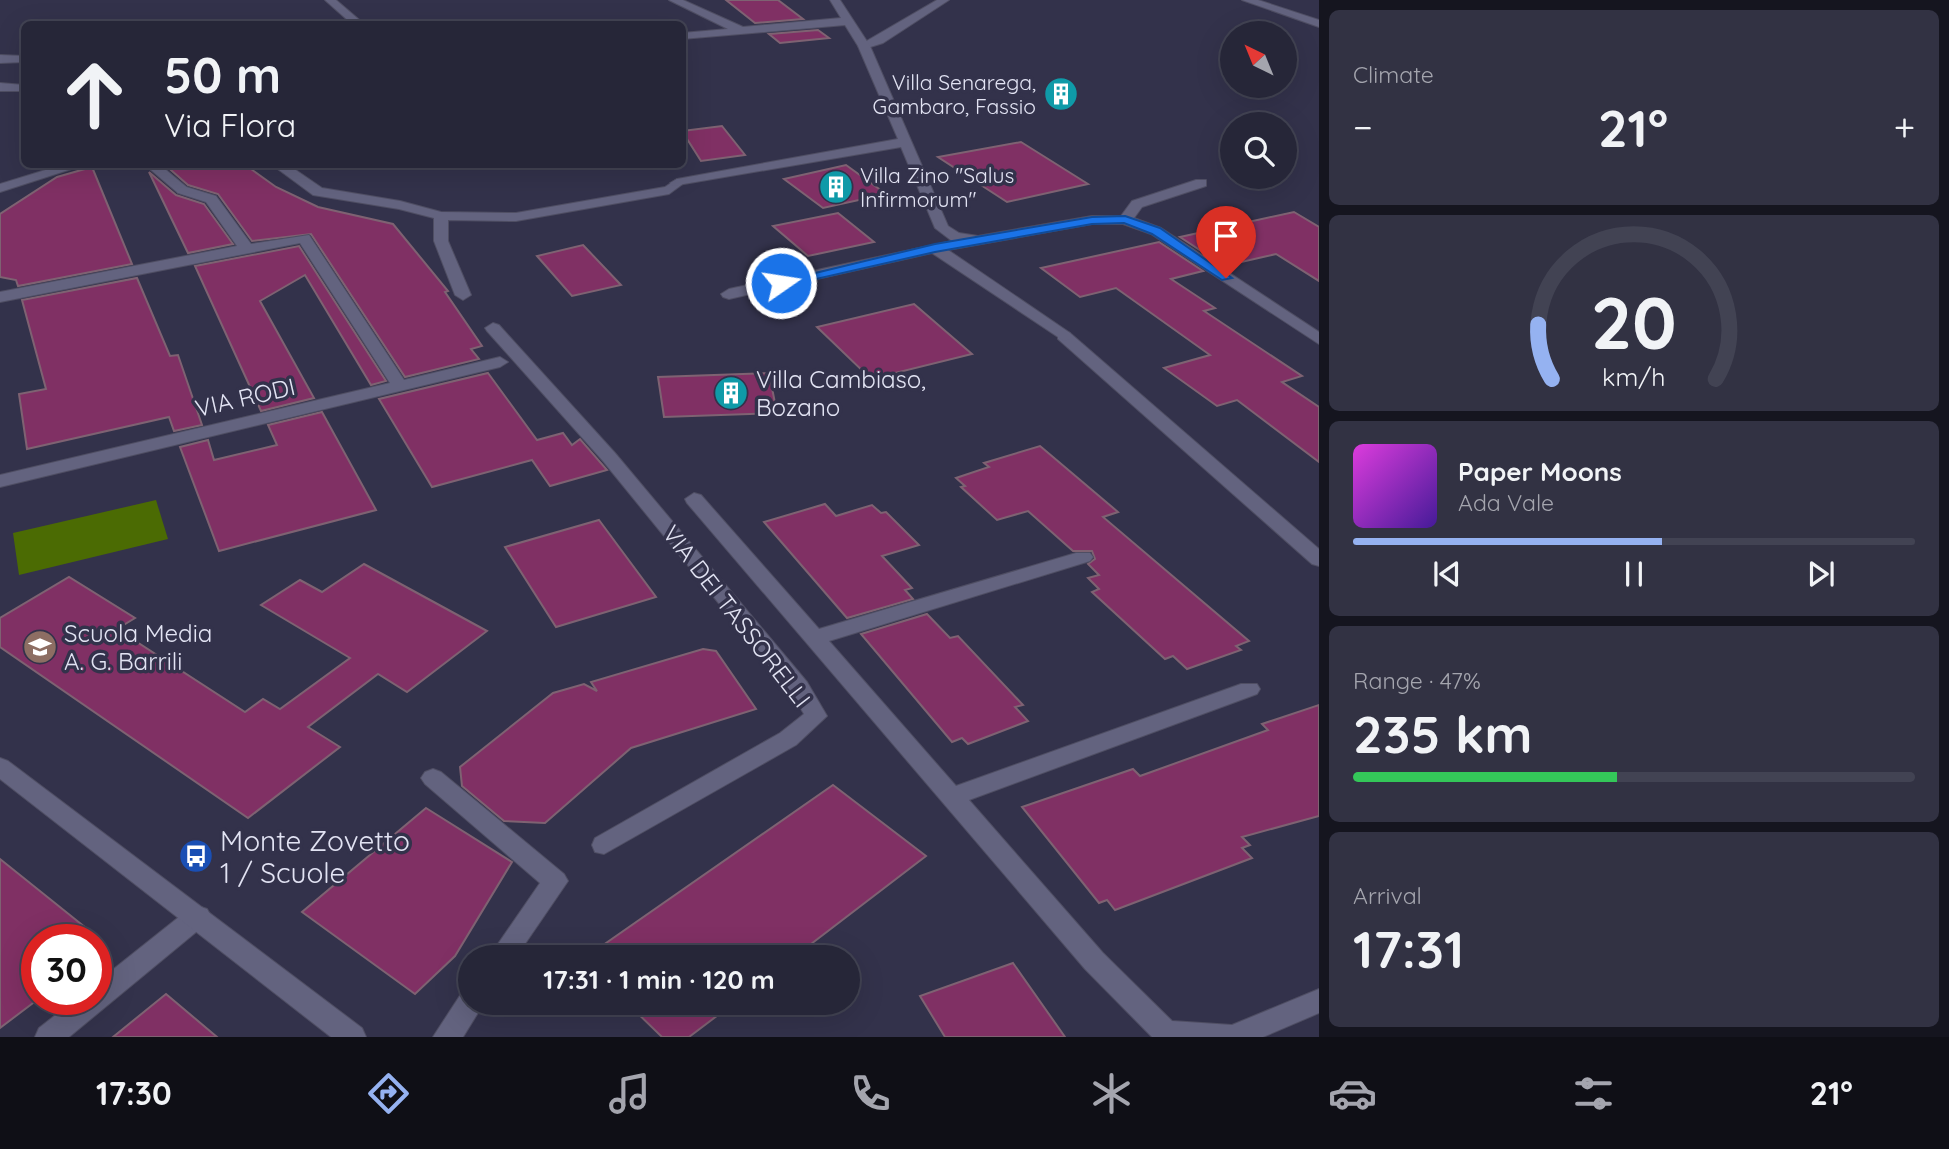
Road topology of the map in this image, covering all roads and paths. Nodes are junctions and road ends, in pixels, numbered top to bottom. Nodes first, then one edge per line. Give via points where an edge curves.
1 (330, 0) edge
2 (674, 0) edge
3 (835, 0) edge
4 (944, 0) edge
5 (1247, 0) edge
6 (354, 21) edge
7 (849, 21) junction
8 (1319, 24) edge
9 (741, 30) junction
10 (686, 36) edge
11 (864, 46) junction
12 (0, 59) edge
13 (21, 59) edge
14 (0, 87) edge
15 (21, 88) edge
16 (905, 142) junction
17 (68, 168) edge
18 (155, 168) edge
19 (283, 168) edge
20 (677, 183) joint
21 (1201, 183) dead end
22 (0, 188) edge
23 (441, 216) junction
24 (1125, 220) junction
25 (990, 240) junction
26 (246, 248) junction
27 (935, 248) junction
28 (729, 294) dead end
29 (463, 295) dead end
30 (0, 298) edge
31 (493, 328) dead end
32 (1065, 336) joint
33 (1319, 340) edge
34 (500, 362) dead end
35 (400, 386) junction
36 (0, 481) edge
37 (694, 499) dead end
38 (1083, 557) dead end
39 (1319, 560) edge
40 (814, 638) junction
41 (1249, 689) dead end
42 (0, 766) edge
43 (433, 778) dead end
44 (952, 797) junction
45 (604, 845) dead end
46 (198, 916) junction
47 (510, 945) edge
48 (112, 986) edge
49 (1319, 1001) edge
50 (76, 1015) edge
51 (463, 1015) edge
52 (49, 1037) edge
53 (352, 1037) edge
54 (447, 1037) edge

1 - 6 street
2 - 9 street
3 - 7 street
4 - 11 street
5 - 8 street
7 - 9 street
7 - 11 street
9 - 10 street
11 - 16 street
12 - 13 street
14 - 15 street
16 - 20 street
16 - 25 street via 943,228 955,237
17 - 22 street
18 - 26 street via 183,190 211,199
19 - 23 street via 318,192
20 - 23 street via 669,190 516,217
21 - 24 street via 1137,204
23 - 29 street via 441,241
24 - 25 street via 1092,220
24 - 33 street via 1156,231
25 - 27 street
26 - 30 street
26 - 35 street via 304,238
27 - 28 street
27 - 32 street
31 - 45 street, VIA DEI TASSORELLI via 609,457 799,687 816,716 788,739
32 - 39 street
34 - 35 street, VIA RODI
35 - 36 street, VIA RODI
37 - 40 street
38 - 40 street
40 - 44 street
41 - 44 street
42 - 46 street
43 - 47 street via 555,881
44 - 49 street via 1094,961 1165,1032 1233,1037
46 - 48 street
46 - 53 street
50 - 52 street
51 - 54 street

